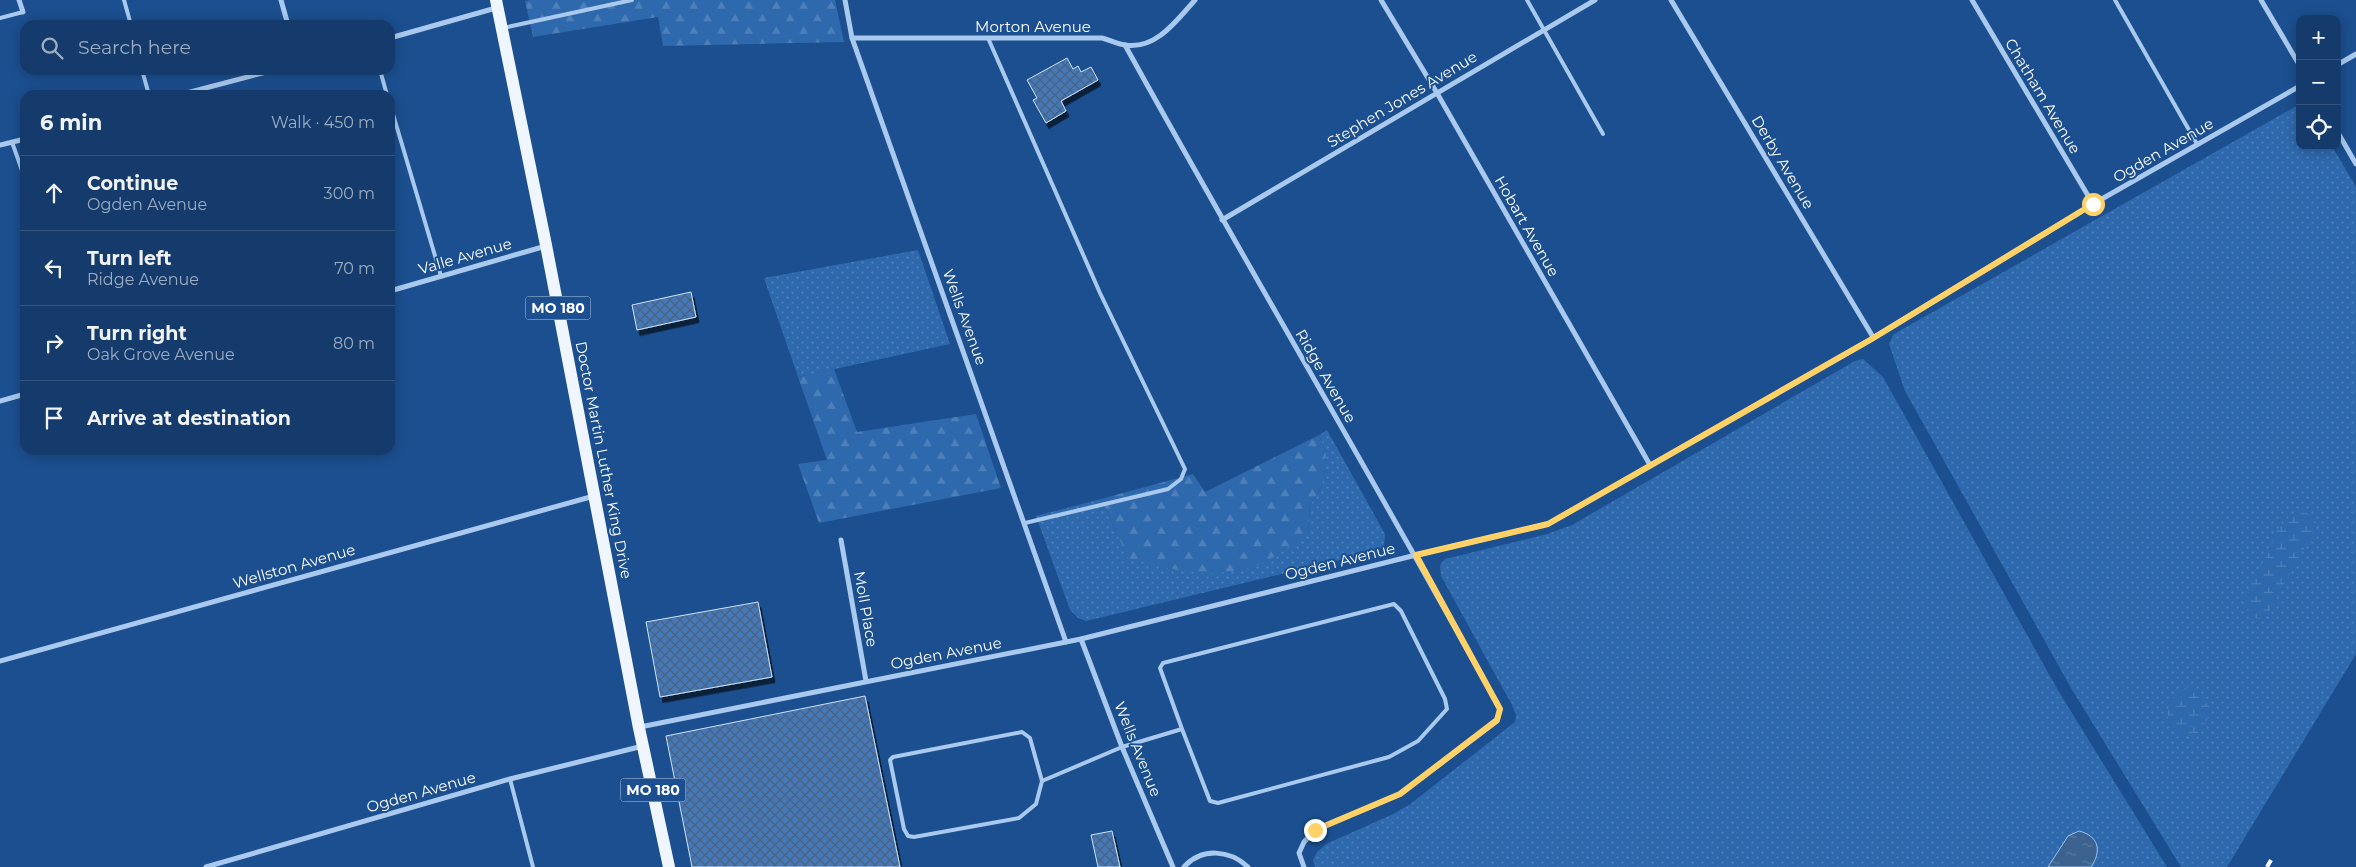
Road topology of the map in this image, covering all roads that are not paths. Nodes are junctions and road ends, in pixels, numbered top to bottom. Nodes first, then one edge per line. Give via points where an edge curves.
1 (19, 0) edge
2 (124, 0) edge
3 (281, 0) edge
4 (632, 0) edge
5 (845, 0) edge
6 (1195, 0) edge
7 (1381, 0) edge
8 (1527, 0) edge
9 (1595, 0) edge
10 (1671, 0) edge
11 (1972, 0) edge
12 (2115, 0) edge
13 (2261, 0) edge
14 (496, 4) edge
15 (23, 12) joint
16 (0, 18) edge
17 (130, 20) edge
18 (287, 20) edge
19 (501, 29) junction
20 (1544, 30) junction
21 (395, 36) edge
22 (852, 38) junction
23 (988, 38) junction
24 (1125, 45) junction
25 (2356, 54) edge
26 (2296, 60) edge
27 (2341, 63) edge
28 (143, 75) edge
29 (255, 75) edge
30 (382, 75) edge
31 (2296, 88) edge
32 (148, 90) edge
33 (198, 90) edge
34 (386, 90) edge
35 (1437, 93) junction
36 (395, 121) edge
37 (1603, 134) dead end
38 (2341, 138) edge
39 (20, 140) edge
40 (12, 142) junction
41 (2197, 144) junction
42 (0, 146) edge
43 (2356, 164) edge
44 (20, 165) edge
45 (2093, 204) junction
46 (1222, 220) junction
47 (546, 246) junction
48 (441, 276) junction
49 (395, 289) edge
50 (1874, 337) junction
51 (20, 395) edge
52 (0, 401) edge
53 (1650, 465) junction
54 (594, 496) junction
55 (1025, 523) junction
56 (841, 540) dead end
57 (1416, 555) junction
58 (1081, 639) junction
59 (1066, 642) junction
60 (0, 661) edge
61 (866, 681) junction
62 (640, 728) junction
63 (1182, 729) junction
64 (644, 746) junction
65 (1122, 747) junction
66 (510, 780) junction
67 (1042, 781) junction
68 (206, 867) edge
69 (533, 867) edge
70 (670, 867) edge
71 (1173, 867) edge
72 (1184, 867) edge
73 (1248, 867) edge
74 (1304, 867) edge

1 - 15 street
2 - 17 lane
3 - 18 street
4 - 19 lane
5 - 22 street, Wells Avenue
6 - 24 street, Morton Avenue via 1152,41
7 - 35 street, Hobart Avenue
8 - 20 lane
9 - 20 street, Stephen Jones Avenue
10 - 50 street, Derby Avenue
11 - 45 street, Chatham Avenue
12 - 41 lane
13 - 26 street
14 - 19 main road, Doctor Martin Luther King Drive / MO 180
14 - 21 street
15 - 16 lane
19 - 47 main road, Doctor Martin Luther King Drive / MO 180
20 - 35 street, Stephen Jones Avenue
20 - 37 lane
22 - 23 street, Morton Avenue
22 - 55 street, Wells Avenue
23 - 24 street, Morton Avenue via 1102,38
23 - 55 lane via 1100,293 1185,469 1181,478 1168,489
24 - 46 street, Ridge Avenue
25 - 27 street
28 - 32 lane
29 - 33 street
30 - 34 lane
31 - 41 street, Ogden Avenue
35 - 46 street, Stephen Jones Avenue
35 - 53 street, Hobart Avenue
36 - 48 lane
38 - 43 street
39 - 40 street
40 - 42 street
40 - 44 lane
41 - 45 street, Ogden Avenue
45 - 50 street, Ogden Avenue
46 - 57 street, Ridge Avenue
47 - 48 street, Valle Avenue
47 - 54 main road, Doctor Martin Luther King Drive / MO 180
48 - 49 street, Valle Avenue
50 - 53 street, Ogden Avenue
51 - 52 street
53 - 57 street, Ogden Avenue via 1548,524
54 - 60 street, Wellston Avenue
54 - 62 main road, Doctor Martin Luther King Drive / MO 180
55 - 59 street, Wells Avenue
56 - 61 street, Moll Place
57 - 58 street, Ogden Avenue
57 - 74 street, Ridge Avenue via 1500,709 1497,720 1400,794 1315,830 1299,853
58 - 59 street, Ogden Avenue
58 - 65 street, Wells Avenue
59 - 61 street, Ogden Avenue
61 - 62 street, Ogden Avenue
62 - 64 main road, Doctor Martin Luther King Drive / MO 180
63 - 63 lane via 1210,801 1218,803 1389,758 1418,741 1446,709 1406,619 1394,604 1163,663 1160,668
63 - 65 lane
64 - 66 street, Ogden Avenue
64 - 70 main road, Doctor Martin Luther King Drive / MO 180
65 - 67 lane
65 - 71 street, Wells Avenue
66 - 68 street, Ogden Avenue
66 - 69 lane
67 - 67 lane via 1030,738 1022,732 890,760 904,830 908,836 914,837 1019,818 1036,804
72 - 73 street via 1197,857 1224,853

